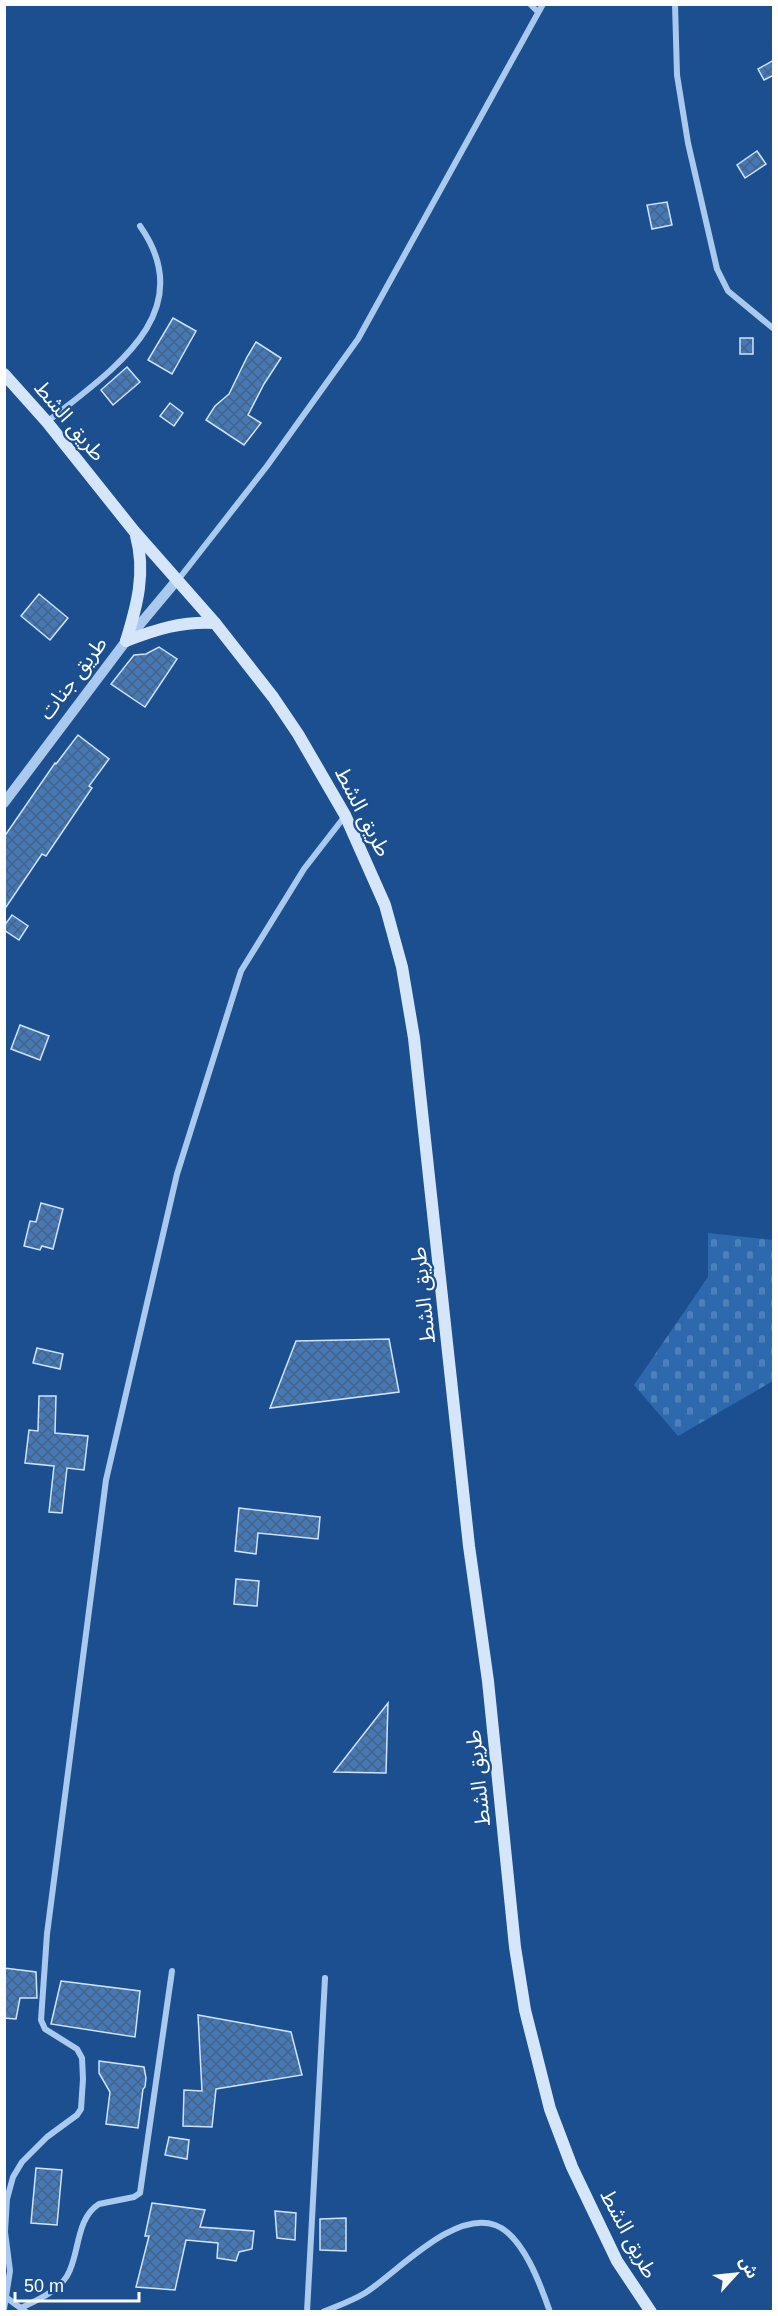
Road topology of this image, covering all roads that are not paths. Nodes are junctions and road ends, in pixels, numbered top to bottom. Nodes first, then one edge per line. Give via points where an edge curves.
1 (530, 4) edge
2 (543, 4) edge
3 (675, 4) edge
4 (538, 12) junction
5 (140, 225) dead end
6 (774, 329) edge
7 (4, 374) edge
8 (48, 422) junction
9 (134, 531) junction
10 (177, 580) junction
11 (215, 623) junction
12 (126, 641) junction
13 (4, 803) edge
14 (345, 815) junction
15 (172, 1971) dead end
16 (326, 1978) dead end
17 (5, 2232) edge
18 (7, 2298) junction
19 (4, 2309) edge
20 (24, 2310) edge
21 (307, 2312) edge
22 (323, 2312) edge
23 (550, 2312) edge
24 (651, 2312) edge

1 - 4 street
2 - 4 street
3 - 6 street via 677,75 717,269 728,291
4 - 10 street via 358,339 267,466
5 - 8 street via 151,241 161,269 154,316 114,368
7 - 8 main road, طريق الشط
8 - 9 main road, طريق الشط
9 - 10 main road, طريق الشط
9 - 12 main road via 140,585
10 - 11 main road, طريق الشط
10 - 12 street, طريق جنات
11 - 12 main road via 163,627
11 - 14 main road, طريق الشط via 273,697
12 - 13 street, طريق جنات
14 - 17 street via 304,869 241,971 177,1174 105,1480 47,1934 41,2025 77,2049 82,2058 81,2109 22,2162 7,2199
14 - 24 main road, طريق الشط via 385,905 402,967 414,1038 469,1546 527,2021 550,2109 572,2167 617,2260
15 - 20 street via 140,2193 94,2207 82,2228 67,2277 55,2290
16 - 21 street
17 - 18 street via 10,2271
18 - 19 street
18 - 20 street
22 - 23 street via 365,2293 443,2233 484,2224 495,2225 509,2234 525,2254

